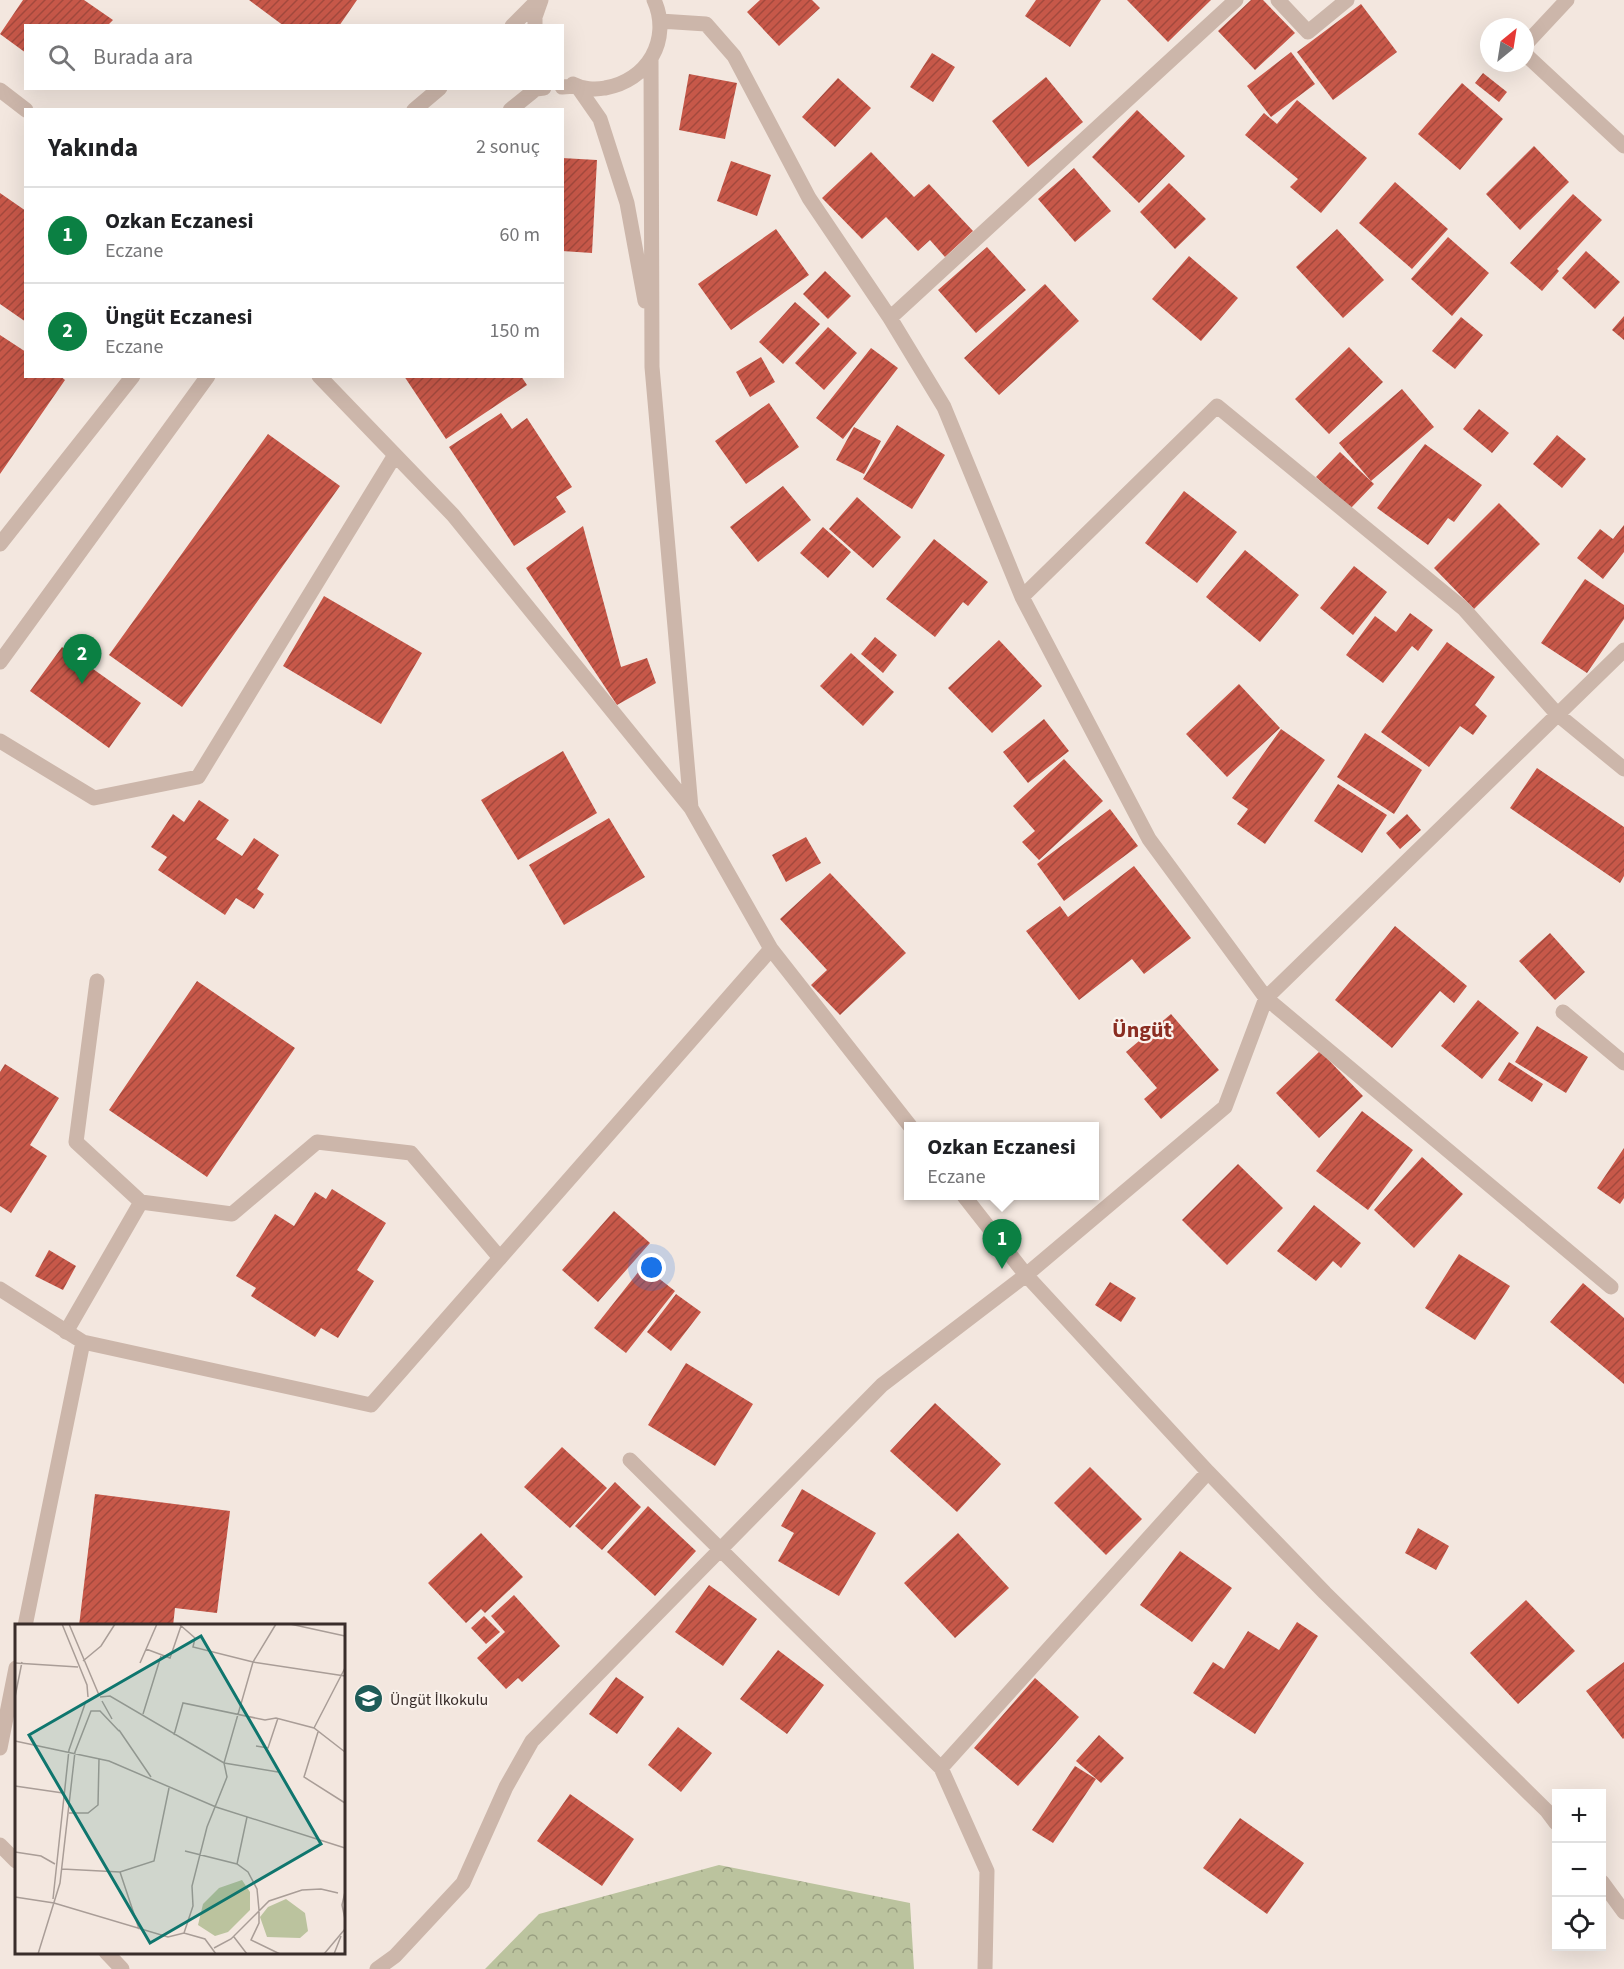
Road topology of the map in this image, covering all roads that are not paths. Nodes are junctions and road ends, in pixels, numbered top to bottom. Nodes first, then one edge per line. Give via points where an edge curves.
1 (539, 0) edge
2 (1236, 0) edge
3 (1278, 0) edge
4 (1347, 0) edge
5 (1567, 0) edge
6 (655, 1) edge
7 (660, 21) junction
8 (514, 24) edge
9 (535, 24) edge
10 (1534, 35) edge
11 (651, 59) junction
12 (1534, 62) edge
13 (570, 87) edge
14 (0, 90) edge
15 (438, 90) edge
16 (535, 90) edge
17 (24, 108) edge
18 (416, 108) edge
19 (512, 108) edge
20 (1624, 146) edge
21 (890, 318) junction
22 (652, 340) junction
23 (131, 378) edge
24 (207, 378) edge
25 (321, 378) edge
26 (395, 455) junction
27 (0, 544) edge
28 (1022, 597) junction
29 (1624, 650) edge
30 (0, 662) edge
31 (1557, 714) junction
32 (0, 741) edge
33 (1624, 769) edge
34 (692, 808) junction
35 (771, 949) junction
36 (97, 981) dead end
37 (1266, 998) junction
38 (1563, 1012) dead end
39 (1624, 1063) edge
40 (907, 1122) edge
41 (967, 1200) edge
42 (141, 1202) junction
43 (500, 1258) junction
44 (1026, 1275) junction
45 (1611, 1287) dead end
46 (0, 1289) edge
47 (66, 1332) junction
48 (83, 1342) junction
49 (630, 1460) dead end
50 (1208, 1472) junction
51 (720, 1550) junction
52 (25, 1624) edge
53 (15, 1673) edge
54 (0, 1748) edge
55 (941, 1768) junction
56 (1552, 1817) edge
57 (0, 1845) edge
58 (15, 1861) edge
59 (1606, 1887) edge
60 (1624, 1912) edge
61 (107, 1954) edge
62 (122, 1969) edge
63 (377, 1969) edge
64 (986, 1969) edge

1 - 8 street
1 - 9 street
2 - 21 street
3 - 4 street via 1308,32
5 - 10 street
6 - 7 street
7 - 11 street
7 - 21 street via 706,24 734,56 809,198
11 - 13 street via 620,86
11 - 22 street
12 - 20 street
13 - 22 street via 600,119 627,203
14 - 17 street
15 - 18 street
16 - 19 street
21 - 28 street via 944,407
22 - 34 street
23 - 27 street
24 - 30 street
25 - 26 street
26 - 32 street via 198,777 94,798
26 - 34 street via 453,515
28 - 31 street via 1217,406 1464,609
28 - 37 street via 1149,839
29 - 31 street
31 - 33 street
31 - 37 street
34 - 35 street
35 - 40 street
35 - 43 street
36 - 42 street via 76,1142
37 - 44 street via 1225,1107
37 - 45 street
38 - 39 street
41 - 44 street
42 - 43 street via 232,1214 317,1142 411,1153
42 - 47 street
43 - 48 street via 371,1405
44 - 50 street
44 - 51 street via 882,1385
46 - 47 street
47 - 48 street
48 - 52 street
49 - 51 street
50 - 55 street
50 - 56 street
51 - 55 street
51 - 63 street via 532,1741 506,1787 463,1883 395,1956
53 - 54 street
55 - 64 street via 987,1871
57 - 58 street
59 - 60 street
61 - 62 street

